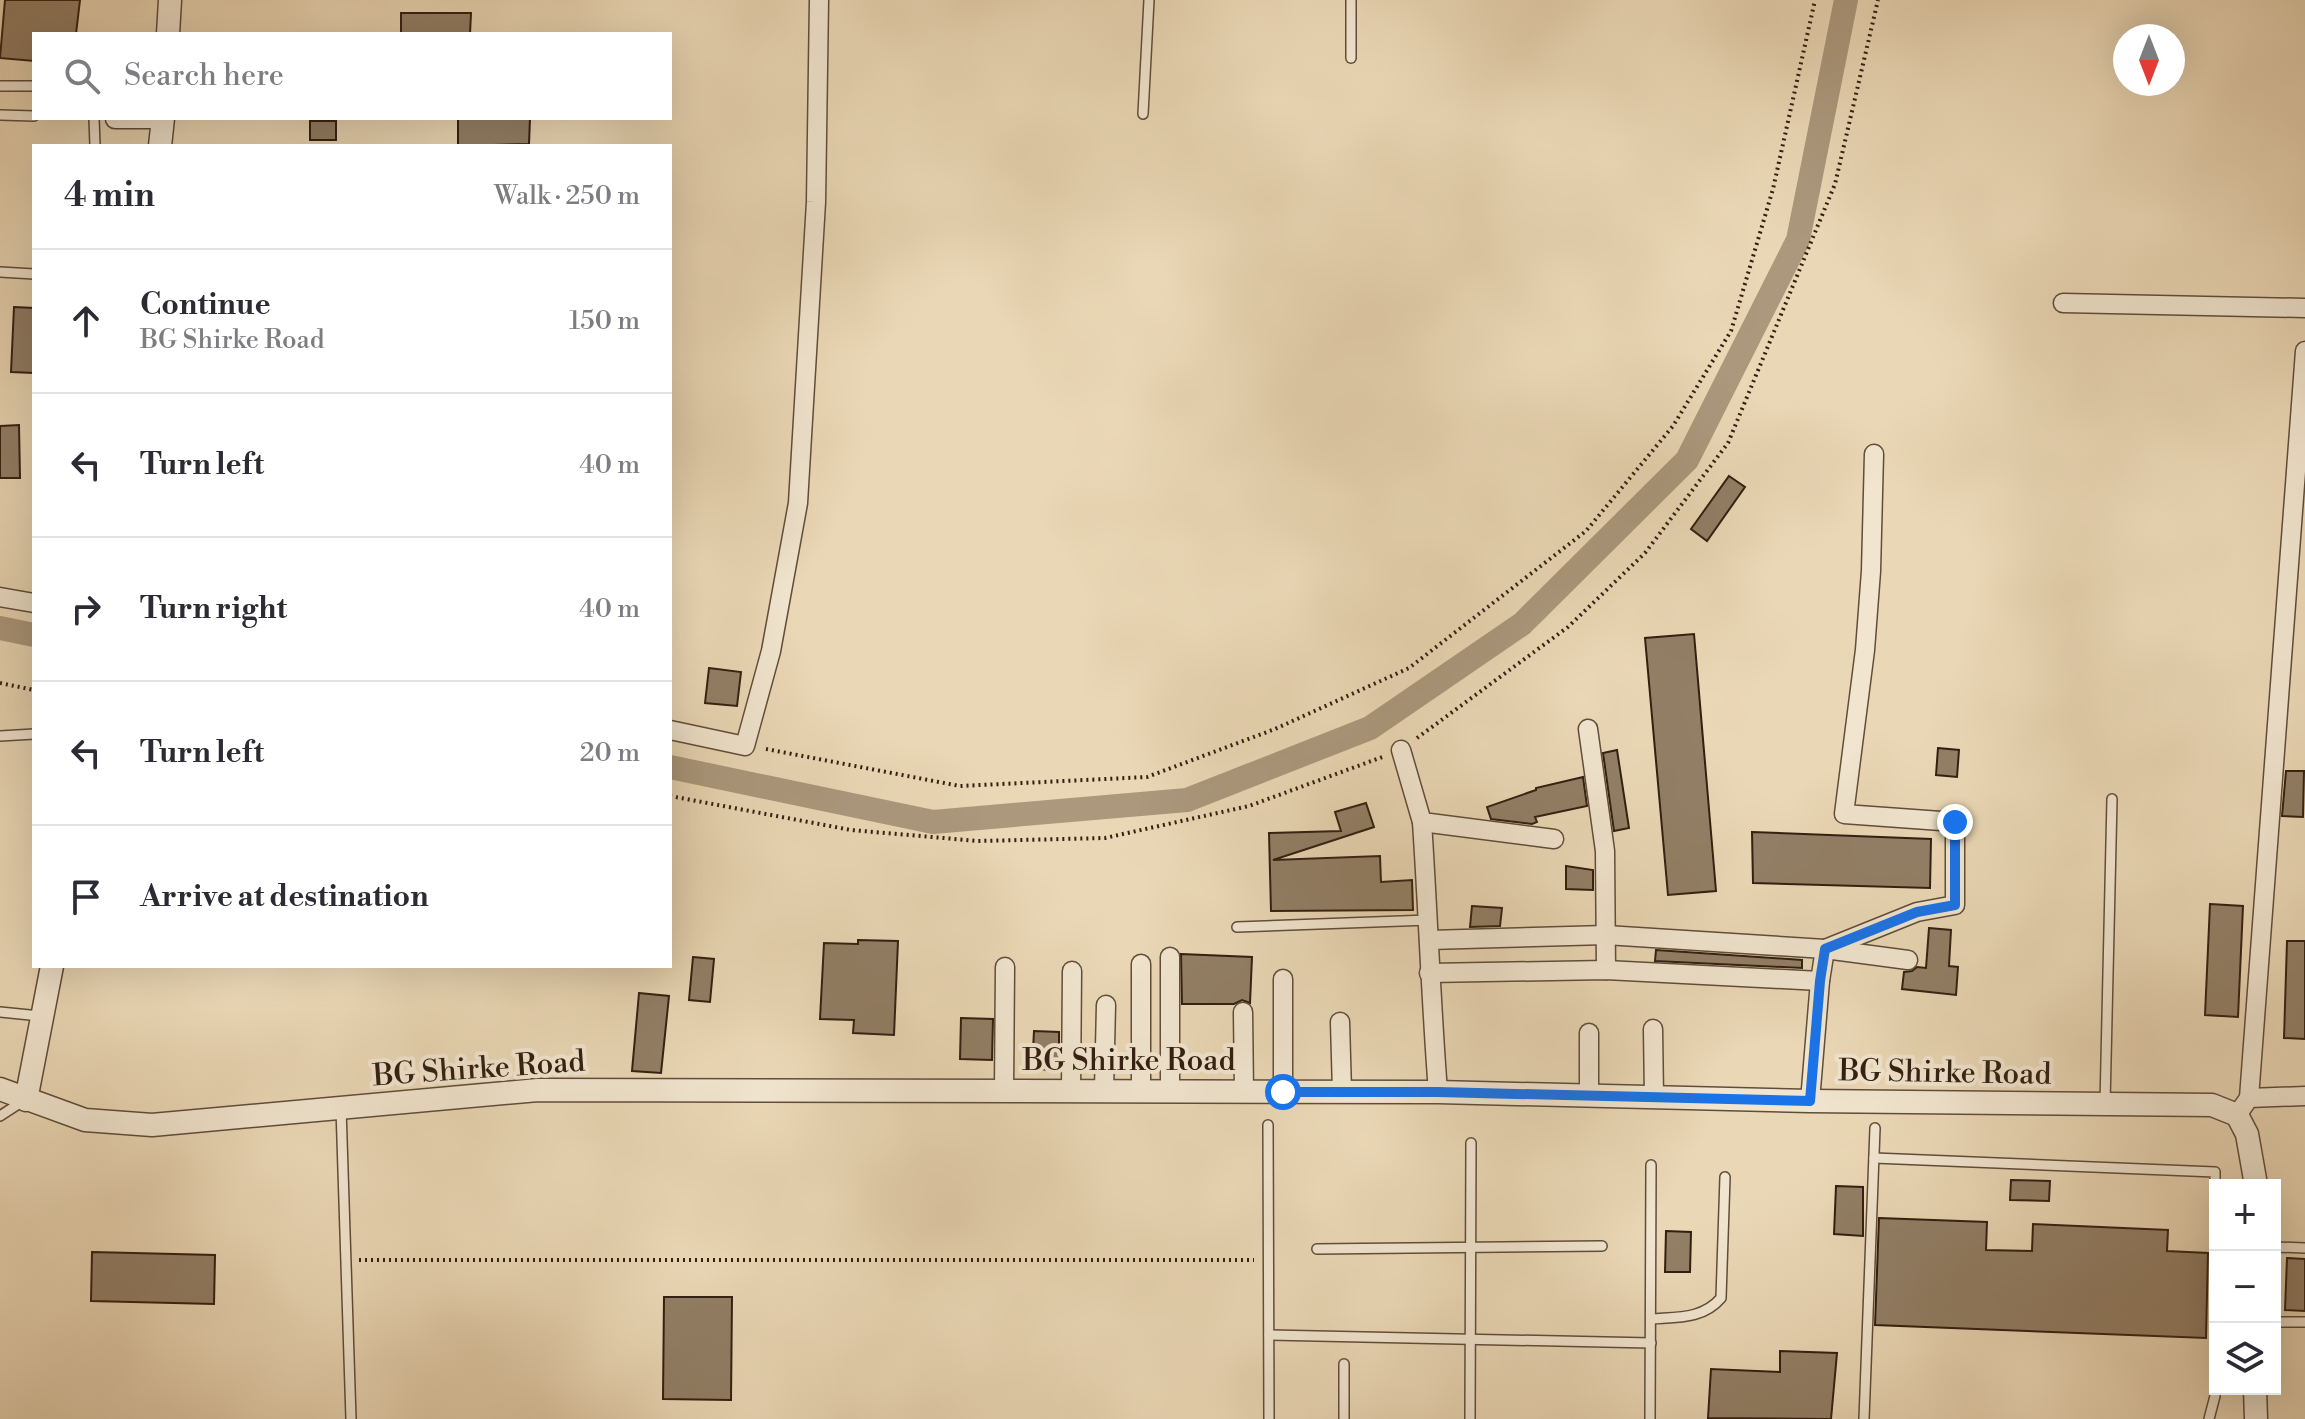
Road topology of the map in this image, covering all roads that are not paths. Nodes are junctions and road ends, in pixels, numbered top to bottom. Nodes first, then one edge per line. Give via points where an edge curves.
1 (170, 0) edge
2 (819, 0) edge
3 (1149, 0) edge
4 (1351, 0) edge
5 (168, 32) edge
6 (1351, 58) dead end
7 (0, 86) edge
8 (32, 86) edge
9 (1143, 114) dead end
10 (0, 115) edge
11 (32, 116) edge
12 (94, 120) edge
13 (163, 120) edge
14 (95, 144) edge
15 (160, 144) edge
16 (0, 272) edge
17 (32, 274) edge
18 (2063, 303) dead end
19 (2305, 308) edge
20 (2305, 351) edge
21 (1874, 454) dead end
22 (0, 597) edge
23 (32, 603) edge
24 (1588, 729) dead end
25 (672, 730) edge
26 (32, 734) edge
27 (0, 736) edge
28 (1401, 750) road end
29 (2112, 799) dead end
30 (1422, 822) junction
31 (1554, 839) dead end
32 (1429, 920) junction
33 (1237, 927) dead end
34 (1606, 935) junction
35 (1429, 940) junction
36 (1825, 949) junction
37 (1170, 957) dead end
38 (1908, 960) dead end
39 (1141, 964) dead end
40 (1005, 967) dead end
41 (52, 968) edge
42 (1606, 970) junction
43 (1072, 971) dead end
44 (1429, 973) junction
45 (1283, 979) dead end
46 (1820, 981) junction
47 (1106, 1005) dead end
48 (0, 1012) edge
49 (1243, 1012) dead end
50 (43, 1016) junction
51 (1340, 1022) dead end
52 (1653, 1029) dead end
53 (1589, 1033) dead end
54 (0, 1089) edge
55 (1004, 1090) junction
56 (1071, 1090) junction
57 (1104, 1090) junction
58 (1141, 1090) junction
59 (1170, 1090) junction
60 (1244, 1092) junction
61 (1283, 1092) junction
62 (1342, 1092) junction
63 (1438, 1092) junction
64 (1589, 1096) junction
65 (2305, 1096) edge
66 (1654, 1098) junction
67 (26, 1100) junction
68 (1810, 1101) junction
69 (2105, 1104) junction
70 (2243, 1106) junction
71 (341, 1108) junction
72 (0, 1116) edge
73 (1268, 1125) dead end
74 (1875, 1128) dead end
75 (1471, 1143) dead end
76 (1874, 1158) junction
77 (1651, 1165) dead end
78 (1725, 1177) dead end
79 (2255, 1179) edge
80 (1602, 1246) dead end
81 (1470, 1247) junction
82 (2281, 1247) edge
83 (2305, 1248) edge
84 (1317, 1249) dead end
85 (1652, 1319) junction
86 (2281, 1322) edge
87 (2305, 1322) edge
88 (1269, 1335) junction
89 (1470, 1340) junction
90 (1651, 1343) junction
91 (1344, 1364) dead end
92 (2255, 1395) edge
93 (351, 1419) edge
94 (1269, 1419) edge
95 (1344, 1419) edge
96 (1470, 1419) edge
97 (1650, 1419) edge
98 (1864, 1419) edge
99 (2209, 1419) edge
100 (2256, 1419) edge

1 - 5 street
2 - 25 street via 816,202 798,503 771,651 745,746
3 - 9 lane
4 - 6 lane
7 - 8 lane
10 - 11 lane
12 - 14 lane
13 - 15 street
16 - 17 lane
18 - 19 street
20 - 70 street
21 - 36 street via 1865,650 1844,814 1955,822 1955,905 1917,912
22 - 23 street
24 - 34 street via 1605,851
26 - 27 lane
28 - 30 street
29 - 69 lane
30 - 31 street
30 - 32 street
32 - 33 lane
32 - 35 street
34 - 35 street
34 - 36 street
34 - 42 street
35 - 44 street
36 - 38 street
36 - 46 street
37 - 59 street
39 - 58 street
40 - 55 street
41 - 50 street
42 - 44 street
42 - 46 street
43 - 56 street
44 - 63 street
45 - 61 street
46 - 68 street
47 - 57 street
48 - 50 lane
49 - 60 street
50 - 67 street
51 - 62 street
52 - 66 street
53 - 64 street
54 - 67 street, BG Shirke Road
55 - 56 street, BG Shirke Road
55 - 71 street, BG Shirke Road via 538,1090
56 - 57 street, BG Shirke Road
57 - 58 street, BG Shirke Road
58 - 59 street, BG Shirke Road
59 - 60 street, BG Shirke Road
60 - 61 street, BG Shirke Road
61 - 62 street, BG Shirke Road
62 - 63 street, BG Shirke Road
63 - 64 street, BG Shirke Road
64 - 66 street, BG Shirke Road
65 - 70 street
66 - 68 street, BG Shirke Road
67 - 71 street, BG Shirke Road via 85,1120 152,1125
67 - 72 lane
68 - 69 street, BG Shirke Road
69 - 70 street, BG Shirke Road
70 - 79 street
71 - 93 lane
73 - 88 lane
74 - 76 lane
75 - 81 lane
76 - 98 lane
76 - 99 lane via 2215,1172 2215,1396
77 - 85 lane
78 - 85 lane via 1721,1298 1696,1315
80 - 81 lane
81 - 84 lane
81 - 89 lane
82 - 83 lane
85 - 90 lane
86 - 87 lane
88 - 89 lane
88 - 94 lane
89 - 90 lane
89 - 96 lane
90 - 97 lane
91 - 95 lane
92 - 100 street

